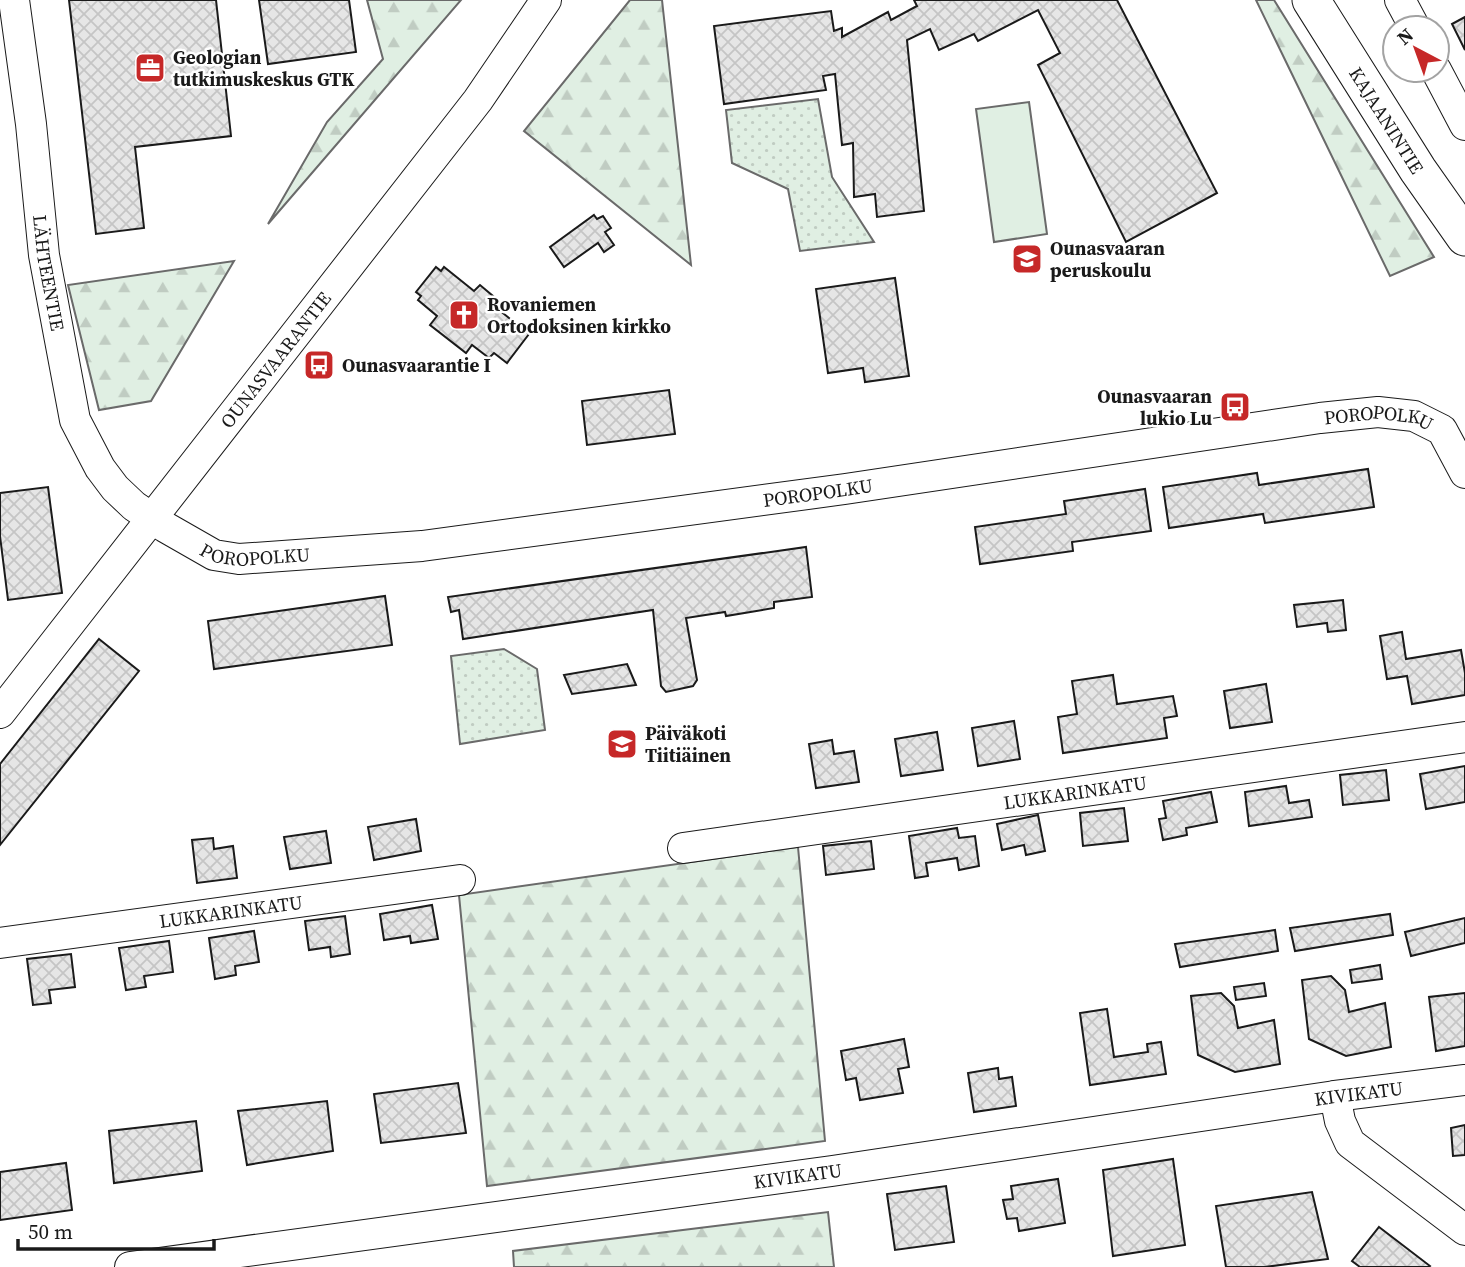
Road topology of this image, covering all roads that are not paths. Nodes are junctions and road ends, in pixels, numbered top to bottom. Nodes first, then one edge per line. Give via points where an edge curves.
1 (13, 0) edge
2 (1311, 0) edge
3 (544, 1) edge
4 (1443, 84) edge
5 (1465, 125) edge
6 (1465, 237) edge
7 (1465, 472) edge
8 (151, 517) junction
9 (0, 713) edge
10 (1465, 737) edge
11 (683, 848) dead end
12 (460, 880) dead end
13 (0, 943) edge
14 (1465, 1080) edge
15 (1335, 1096) junction
16 (1465, 1230) edge
17 (130, 1267) edge

1 - 8 street, LÄHTEENTIE via 44,255 75,420 115,488
2 - 6 main road, KAJAANINTIE
3 - 8 street, OUNASVAARANTIE via 478,100
4 - 5 street
7 - 8 street, POROPOLKU via 1442,430 1414,416 1378,412 422,546 239,559 214,555
8 - 9 street, OUNASVAARANTIE
10 - 11 street, LUKKARINKATU
12 - 13 street, LUKKARINKATU
14 - 15 street, KIVIKATU
15 - 16 street via 1350,1143
15 - 17 street, KIVIKATU

